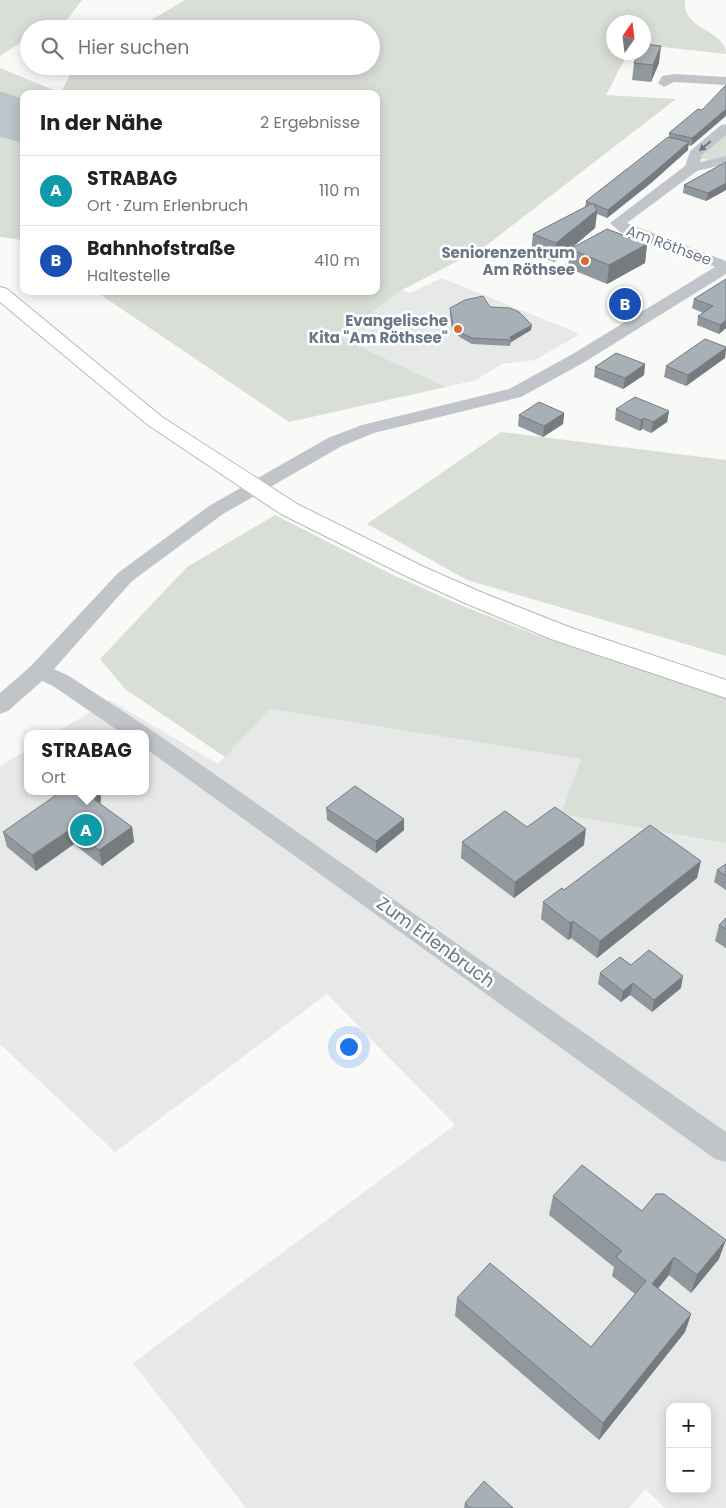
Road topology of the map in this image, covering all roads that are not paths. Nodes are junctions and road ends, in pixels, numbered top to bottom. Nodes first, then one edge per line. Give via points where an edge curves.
1 (726, 81) edge
2 (664, 83) dead end
3 (726, 128) edge
4 (726, 160) edge
5 (692, 168) junction
6 (726, 266) edge
7 (0, 293) edge
8 (256, 487) junction
9 (39, 670) junction
10 (726, 689) edge
11 (0, 706) edge
12 (134, 730) edge
13 (149, 740) edge
14 (726, 1149) edge

1 - 2 street via 674,78 666,79
3 -> 5 street, Am Röthsee via 695,154
4 - 5 street, Am Röthsee
5 - 6 street, Am Röthsee via 617,223 625,229
6 - 8 street via 577,359 515,393 368,429 336,442
7 - 8 main road via 155,421
8 - 9 street via 216,510 126,577
8 - 10 main road via 289,509 474,598 560,633
9 - 11 street
9 - 12 street
13 - 14 street, Zum Erlenbruch

